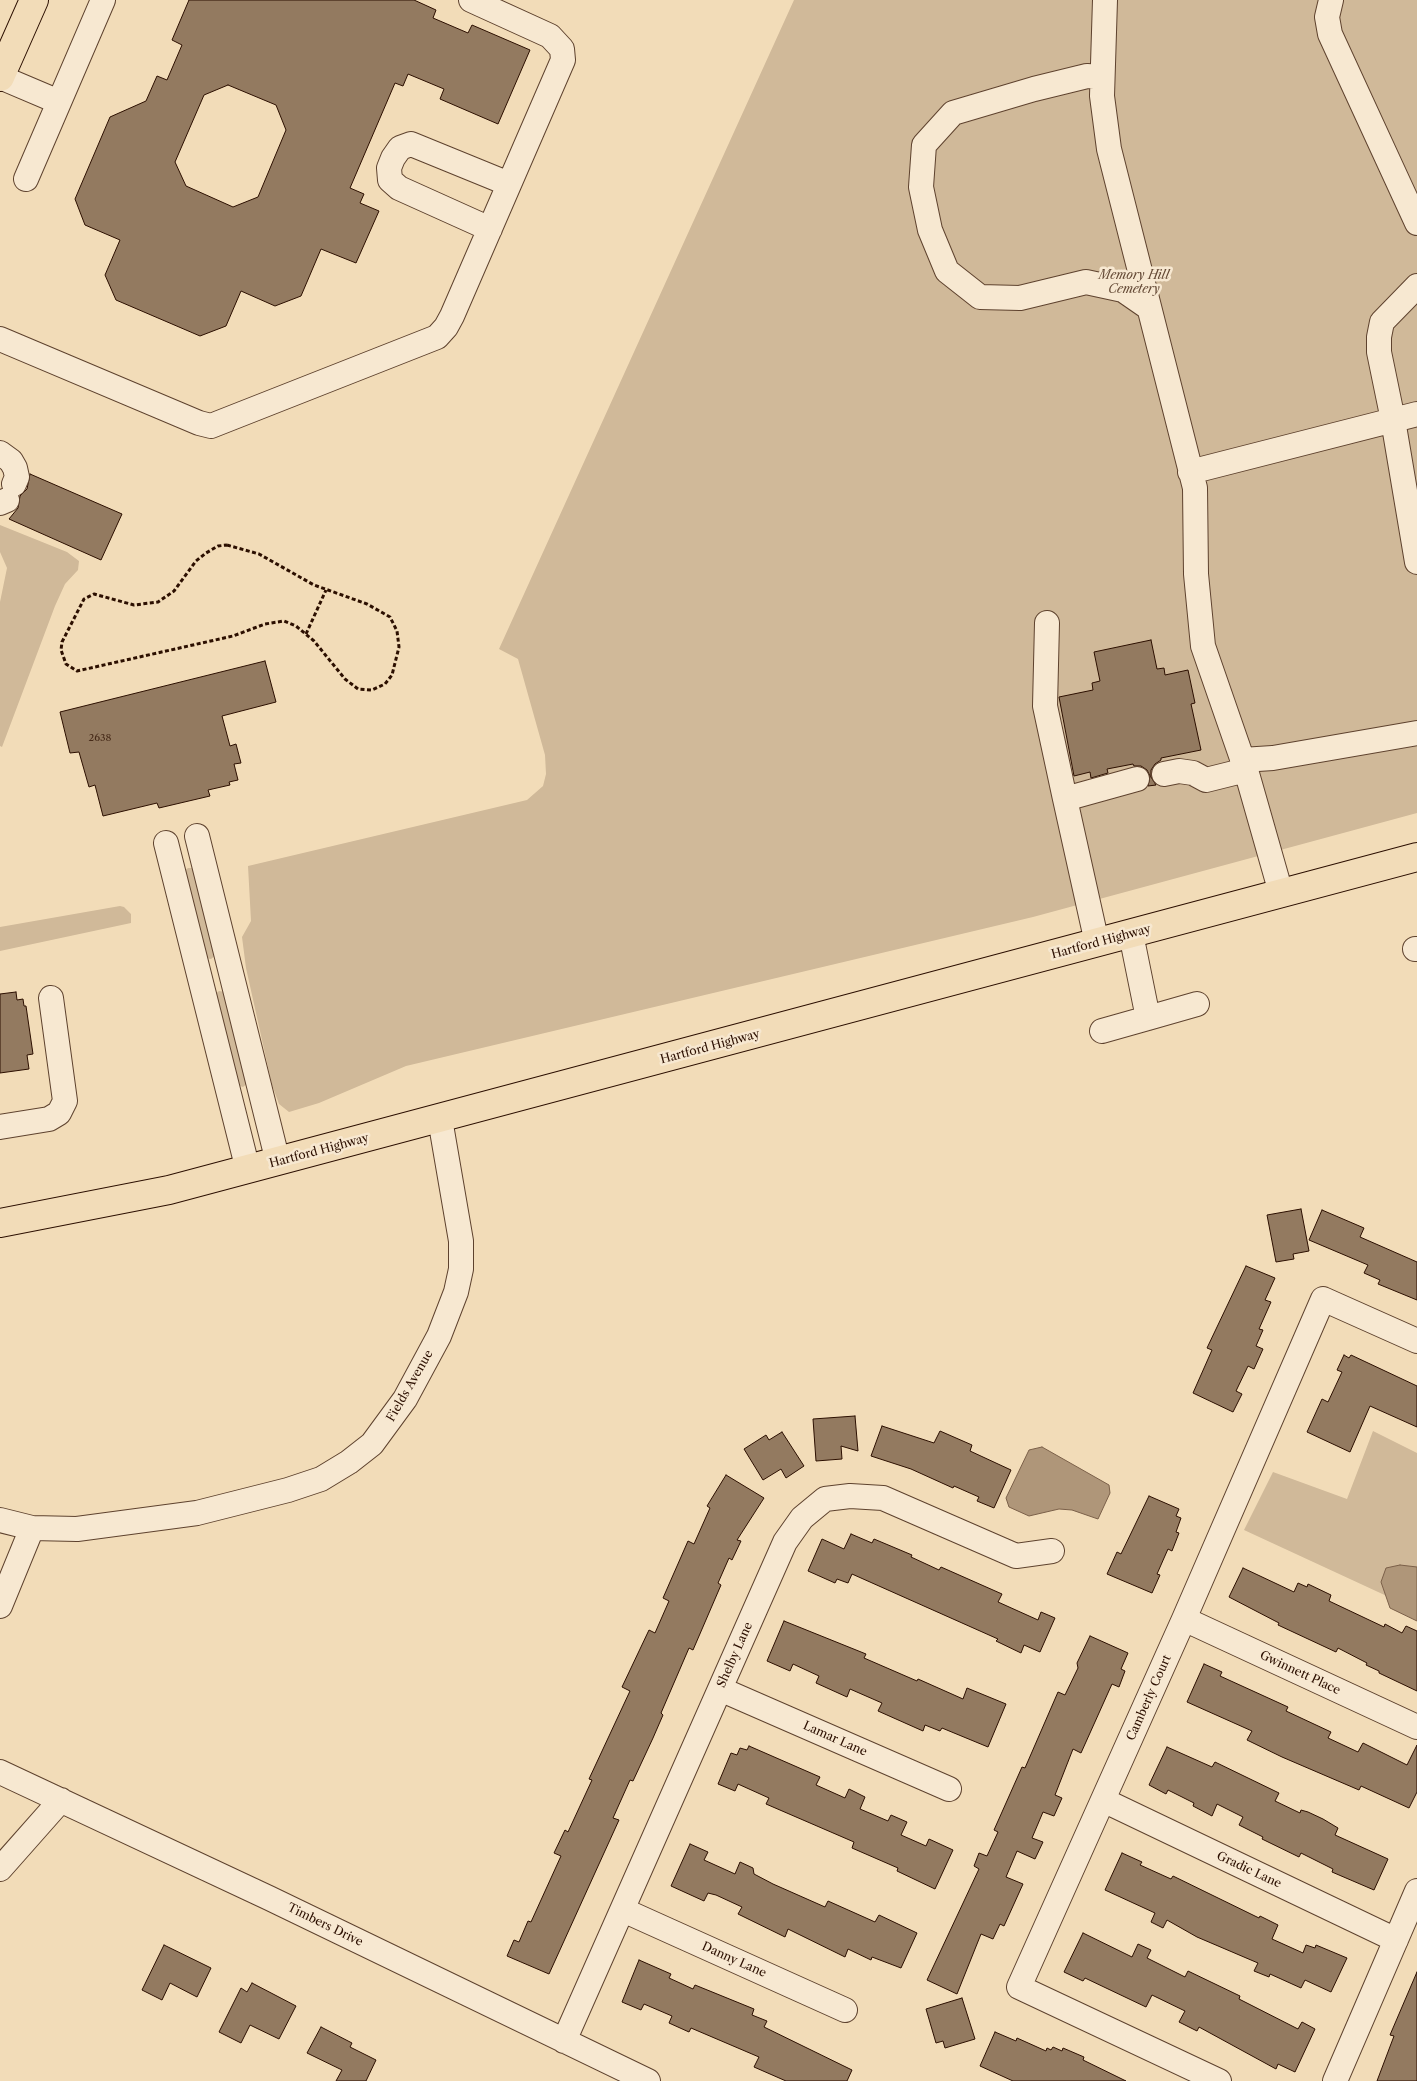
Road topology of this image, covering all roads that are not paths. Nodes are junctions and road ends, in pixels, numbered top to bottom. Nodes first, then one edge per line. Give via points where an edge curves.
1 (34, 0) edge
2 (103, 0) edge
3 (471, 0) edge
4 (1105, 0) edge
5 (1331, 0) edge
6 (6, 45) edge
7 (0, 77) edge
8 (1102, 77) junction
9 (60, 102) junction
10 (26, 179) dead end
11 (510, 184) junction
12 (1417, 223) edge
13 (490, 229) junction
14 (1417, 286) edge
15 (1149, 308) junction
16 (0, 339) edge
17 (1417, 414) edge
18 (1393, 420) junction
19 (0, 452) edge
20 (1190, 472) junction
21 (7, 496) edge
22 (1417, 562) edge
23 (1047, 624) dead end
24 (1417, 733) edge
25 (1244, 765) junction
26 (1164, 774) dead end
27 (1136, 779) dead end
28 (1065, 799) junction
29 (197, 836) dead end
30 (166, 843) dead end
31 (1417, 856) edge
32 (1281, 893) junction
33 (1131, 934) junction
34 (1098, 943) junction
35 (230, 972) junction
36 (200, 980) junction
37 (51, 998) dead end
38 (1197, 1004) dead end
39 (1148, 1018) junction
40 (1102, 1032) dead end
41 (440, 1119) junction
42 (0, 1127) edge
43 (278, 1162) junction
44 (248, 1170) junction
45 (0, 1223) edge
46 (1417, 1341) edge
47 (0, 1520) edge
48 (32, 1528) junction
49 (1052, 1551) dead end
50 (0, 1606) edge
51 (1184, 1619) junction
52 (720, 1689) junction
53 (1417, 1728) edge
54 (0, 1772) edge
55 (949, 1789) dead end
56 (61, 1800) junction
57 (1103, 1800) junction
58 (0, 1869) edge
59 (1417, 1892) edge
60 (623, 1910) junction
61 (1396, 1940) junction
62 (845, 2010) dead end
63 (564, 2041) junction
64 (648, 2081) edge
65 (1220, 2081) edge
66 (1335, 2081) edge

1 - 6 main road
2 - 9 street
3 - 11 street via 550,36 562,49 563,60
4 - 8 street
5 - 12 street via 1327,17 1330,34
6 - 7 main road
7 - 9 street
8 - 15 street via 1109,149
8 - 15 street via 1086,76 1034,88 953,113 924,145 921,187 930,230 946,271 980,297 1020,298 1086,282 1123,290
9 - 10 street
11 - 13 street
11 - 13 street via 411,144 400,148 393,158 389,168 390,180 399,188
13 - 16 street via 452,316 437,337 211,426
14 - 18 street via 1382,322 1379,337
15 - 20 street
17 - 18 street
18 - 20 street
18 - 22 street
19 - 21 street via 11,461 17,477
20 - 25 street via 1195,488 1196,574 1203,646
23 - 28 street via 1045,706
24 - 25 street
25 - 26 street via 1206,780 1193,773 1179,771
25 - 32 street
27 - 28 street
28 - 34 street
29 - 35 street
30 - 36 street
31 - 32 main road, Hartford Highway
32 - 33 main road, Hartford Highway
33 - 34 main road, Hartford Highway
33 - 39 street
34 - 41 main road, Hartford Highway
35 - 36 street
35 - 43 street
36 - 44 street
37 - 42 street via 65,1101 59,1113 49,1119
38 - 39 street
39 - 40 street
41 - 43 main road, Hartford Highway
41 - 48 street, Fields Avenue via 461,1241 461,1269 439,1336 405,1399 372,1444 321,1478 236,1504 77,1529
43 - 44 main road, Hartford Highway
44 - 45 main road, Hartford Highway via 160,1192
46 - 51 street, Camberly Court via 1323,1299
47 - 48 street, Fields Avenue
48 - 50 street
49 - 52 street, Shelby Lane via 1016,1556 883,1498 850,1496 825,1499 802,1518 785,1542
51 - 53 street, Gwinnett Place
51 - 57 street, Camberly Court
52 - 55 street, Lamar Lane
52 - 60 street, Shelby Lane
54 - 56 street, Timbers Drive
56 - 58 street
56 - 63 street, Timbers Drive
57 - 61 street, Gradic Lane
57 - 65 street, Camberly Court via 1019,1987
59 - 61 street
60 - 62 street, Danny Lane
60 - 63 street, Shelby Lane
61 - 66 street
63 - 64 street, Timbers Drive

